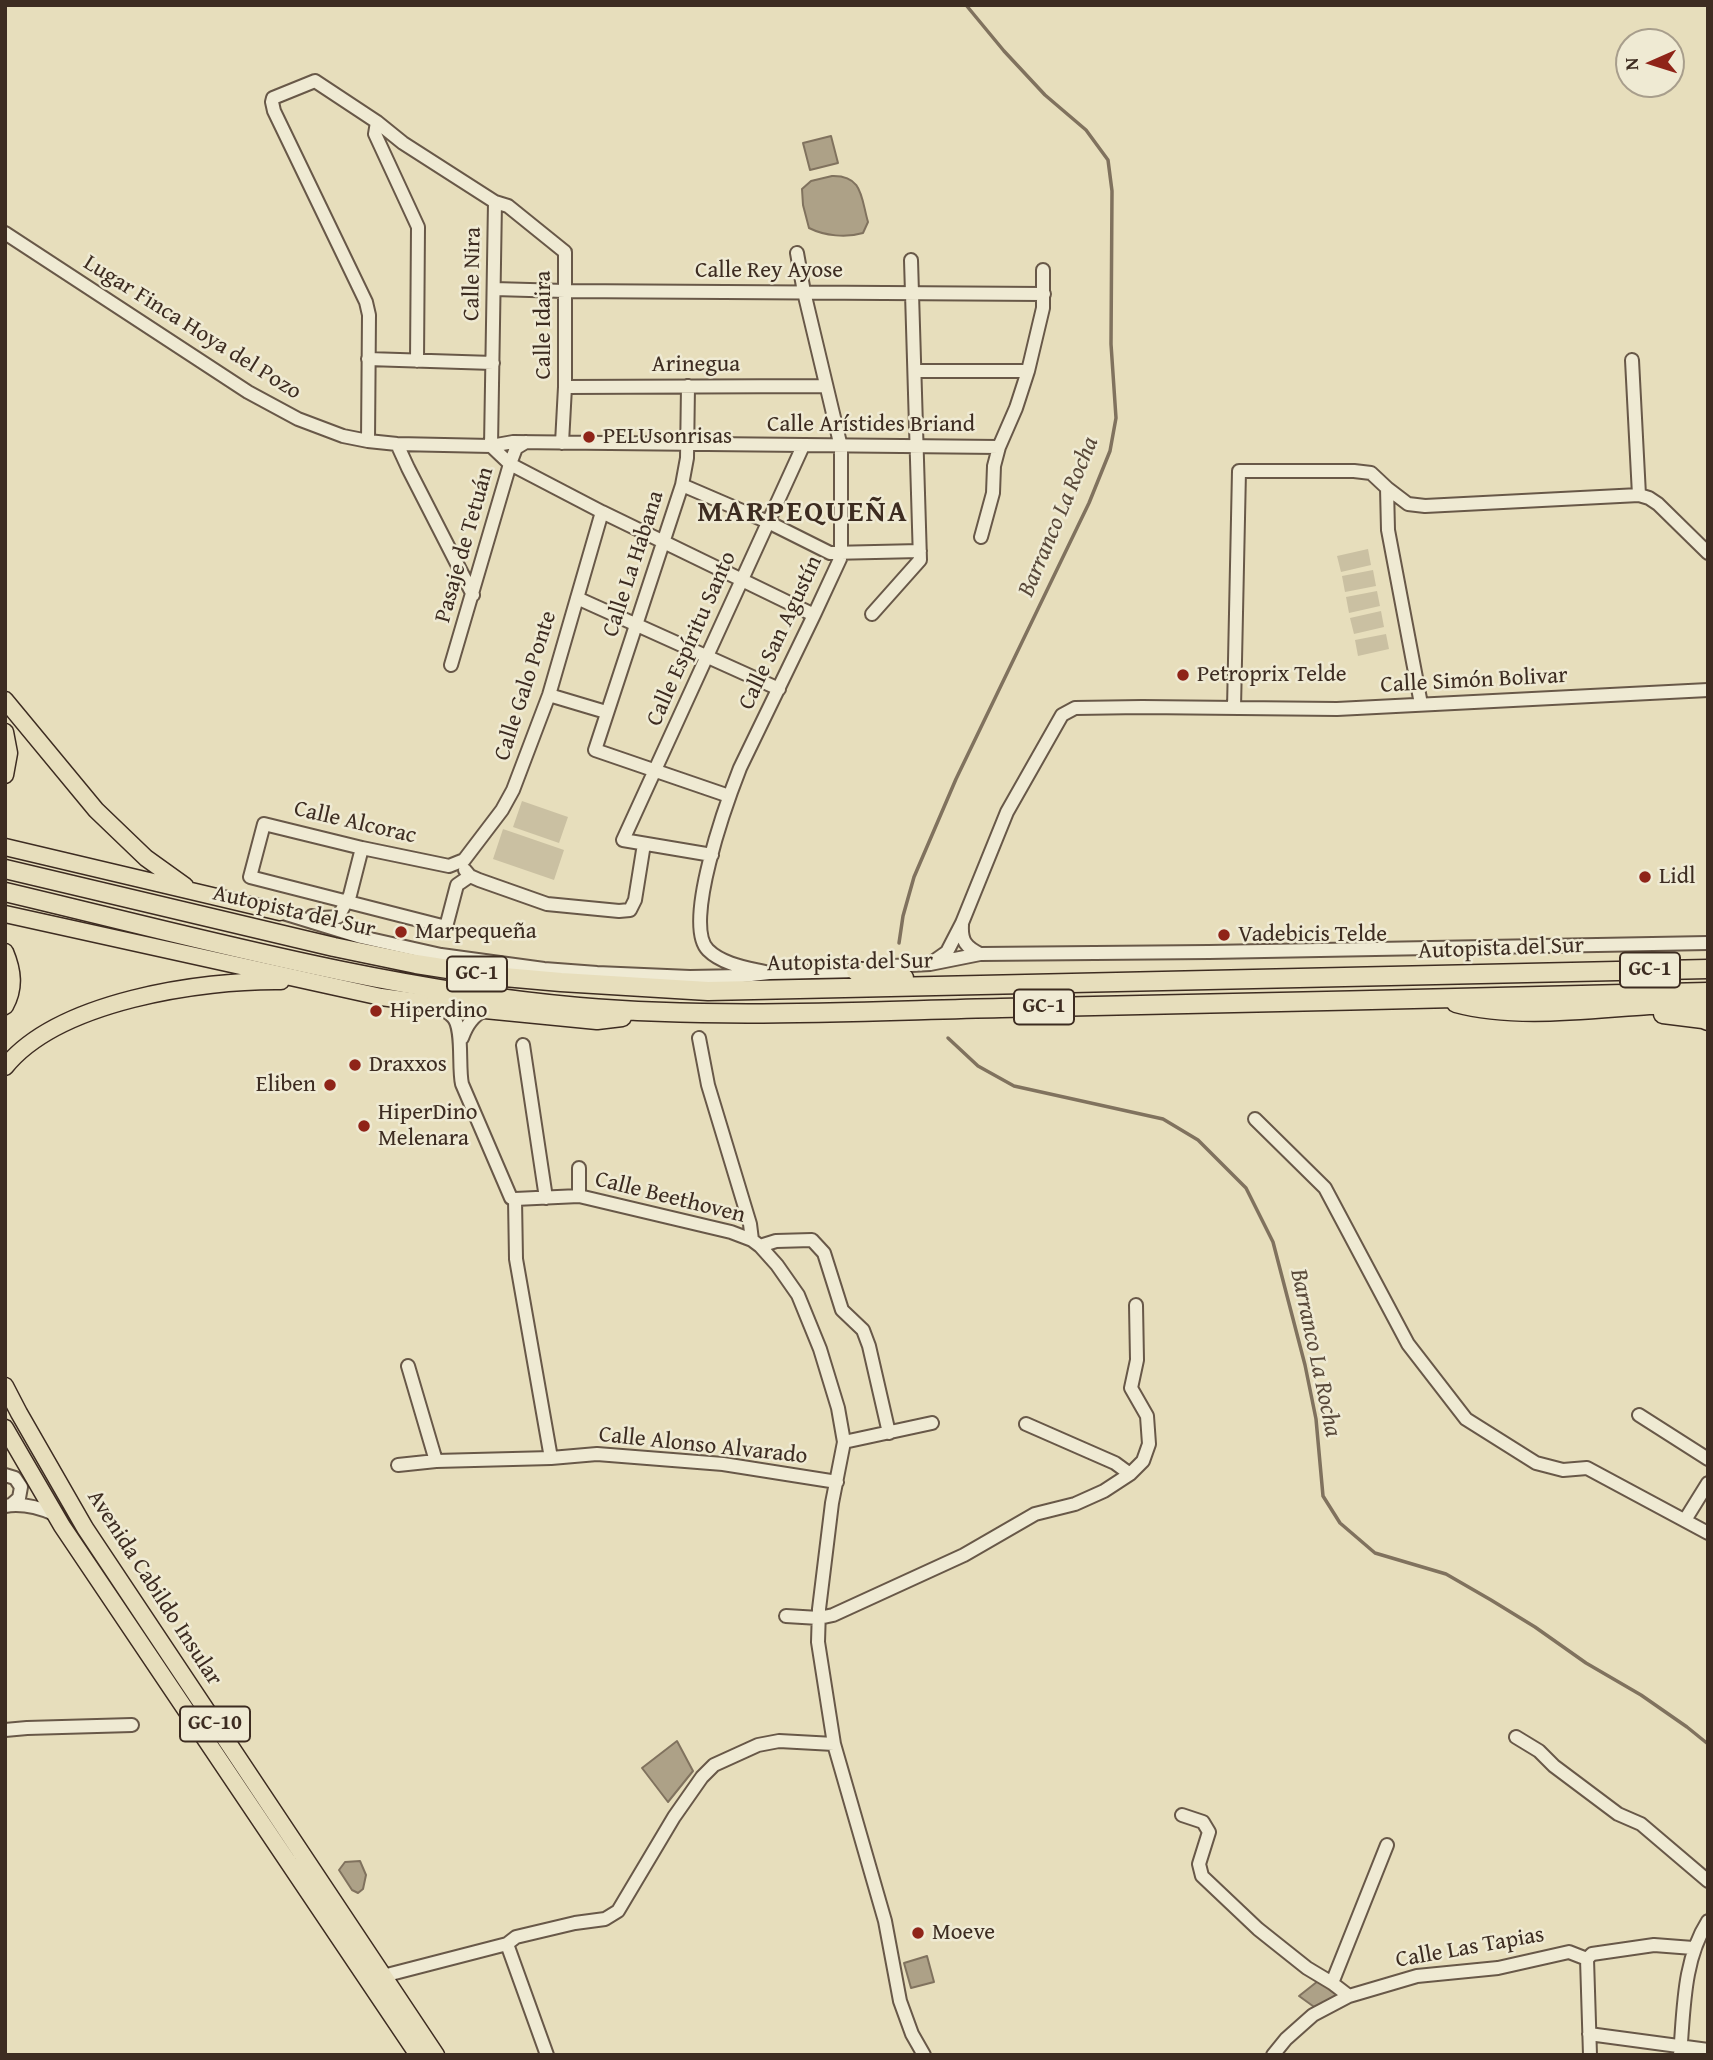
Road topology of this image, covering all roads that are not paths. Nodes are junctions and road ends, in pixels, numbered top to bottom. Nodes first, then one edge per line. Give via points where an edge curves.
1 (377, 122) junction
2 (495, 202) junction
3 (5, 233) edge
4 (797, 253) dead end
5 (911, 260) dead end
6 (1044, 270) dead end
7 (494, 289) junction
8 (565, 291) junction
9 (804, 292) junction
10 (912, 293) junction
11 (1044, 294) junction
12 (368, 359) junction
13 (1632, 360) dead end
14 (416, 361) junction
15 (493, 363) junction
16 (916, 371) junction
17 (1028, 371) junction
18 (688, 386) junction
19 (827, 386) junction
20 (565, 387) junction
21 (368, 441) junction
22 (526, 442) junction
23 (562, 443) junction
24 (397, 444) junction
25 (687, 445) junction
26 (491, 446) junction
27 (803, 446) junction
28 (841, 447) junction
29 (917, 447) junction
30 (999, 447) junction
31 (510, 464) junction
32 (682, 485) junction
33 (1387, 488) junction
34 (1644, 496) junction
35 (602, 512) junction
36 (768, 523) junction
37 (981, 537) dead end
38 (664, 541) junction
39 (920, 551) junction
40 (841, 552) junction
41 (1708, 553) edge
42 (742, 579) junction
43 (473, 595) junction
44 (577, 598) junction
45 (872, 614) dead end
46 (814, 615) junction
47 (637, 624) junction
48 (707, 657) junction
49 (451, 665) dead end
50 (779, 689) junction
51 (1708, 690) edge
52 (549, 695) junction
53 (5, 700) edge
54 (1421, 704) junction
55 (1234, 708) junction
56 (606, 712) junction
57 (5, 732) edge
58 (655, 772) junction
59 (5, 775) edge
60 (729, 796) junction
61 (644, 844) junction
62 (5, 847) edge
63 (362, 848) junction
64 (712, 855) junction
65 (464, 860) junction
66 (449, 866) junction
67 (5, 869) edge
68 (470, 876) junction
69 (457, 885) junction
70 (192, 891) junction
71 (5, 892) edge
72 (348, 902) junction
73 (280, 912) junction
74 (5, 914) edge
75 (962, 923) junction
76 (1708, 943) edge
77 (5, 952) edge
78 (980, 954) junction
79 (1708, 959) edge
80 (930, 964) junction
81 (1708, 969) edge
82 (856, 971) junction
83 (1592, 971) junction
84 (769, 973) junction
85 (325, 985) junction
86 (960, 986) junction
87 (1708, 992) edge
88 (1435, 998) junction
89 (434, 1004) junction
90 (1708, 1004) edge
91 (5, 1006) edge
92 (486, 1009) junction
93 (1595, 1009) junction
94 (653, 1012) junction
95 (1708, 1021) edge
96 (699, 1038) dead end
97 (523, 1045) dead end
98 (459, 1048) junction
99 (5, 1067) edge
100 (1255, 1119) dead end
101 (579, 1168) dead end
102 (579, 1196) junction
103 (546, 1198) junction
104 (515, 1199) junction
105 (756, 1243) junction
106 (1136, 1304) dead end
107 (408, 1366) dead end
108 (5, 1386) edge
109 (1639, 1415) dead end
110 (932, 1423) dead end
111 (1026, 1424) dead end
112 (5, 1428) edge
113 (889, 1433) junction
114 (844, 1442) junction
115 (551, 1458) junction
116 (1708, 1459) edge
117 (436, 1461) junction
118 (398, 1465) dead end
119 (1130, 1474) junction
120 (5, 1475) edge
121 (836, 1482) junction
122 (1708, 1483) edge
123 (8, 1506) edge
124 (54, 1514) junction
125 (1685, 1520) junction
126 (1708, 1533) edge
127 (786, 1616) dead end
128 (819, 1618) junction
129 (132, 1725) dead end
130 (5, 1730) edge
131 (1516, 1737) dead end
132 (834, 1744) junction
133 (1182, 1815) dead end
134 (1387, 1845) dead end
135 (1708, 1881) edge
136 (1708, 1921) edge
137 (507, 1944) junction
138 (1693, 1948) junction
139 (1587, 1959) junction
140 (383, 1976) junction
141 (1332, 1983) junction
142 (1349, 1996) junction
143 (1589, 2034) junction
144 (1708, 2049) edge
145 (1681, 2050) edge
146 (418, 2055) edge
147 (436, 2055) edge
148 (547, 2055) edge
149 (924, 2055) edge
150 (1273, 2055) edge
151 (1590, 2055) edge

1 - 2 street, Calle Nira
1 - 12 street, Calle Nira via 315,81 272,102 366,302
1 - 14 street via 376,134 418,227
2 - 7 street, Calle Nira
2 - 8 street, Calle Idaira via 508,206 565,252
3 - 21 street, Lugar Finca Hoya del Pozo via 248,392 298,419
4 - 9 street, Calle San Agustín
5 - 10 street
6 - 11 street
7 - 8 street, Calle Rey Ayose
7 - 15 street, Calle Nira
8 - 9 street, Calle Rey Ayose
8 - 20 street, Calle Idaira
9 - 10 street, Calle Rey Ayose
9 - 19 street, Calle San Agustín
10 - 11 street, Calle Rey Ayose
10 - 16 street
11 - 17 street
12 - 14 street
12 - 21 street
13 - 34 street
14 - 15 street
15 - 26 street, Calle Nira
16 - 17 street
16 - 29 street
17 - 30 street
18 - 19 street, Arinegua
18 - 20 street, Arinegua
18 - 25 street, Calle La Habana
19 - 28 street, Calle San Agustín
20 - 23 street, Calle Idaira
21 - 24 street, Lugar Finca Hoya del Pozo
22 - 23 street, Calle Arístides Briand
22 - 26 street, Calle Arístides Briand
22 - 31 street, Pasaje de Tetuán via 516,448
23 - 25 street, Calle Arístides Briand
24 - 26 street, Lugar Finca Hoya del Pozo
24 - 43 street
25 - 27 street, Calle Arístides Briand
25 - 32 street, Calle La Habana
26 - 31 street
27 - 28 street, Calle Arístides Briand
27 - 36 street, Calle Espíritu Santo
28 - 29 street, Calle Arístides Briand
28 - 40 street, Calle San Agustín
29 - 30 street, Calle Arístides Briand
29 - 39 street
30 - 37 street
31 - 35 street
31 - 43 street, Pasaje de Tetuán
32 - 36 street
32 - 38 street, Calle La Habana
33 - 34 street via 1408,505 1425,506
33 - 54 street via 1388,530
33 - 55 street via 1371,473 1354,471 1239,471
34 - 41 street
35 - 38 street
35 - 44 street, Calle Galo Ponte
36 - 40 street via 830,553
36 - 42 street, Calle Espíritu Santo
38 - 42 street
38 - 47 street, Calle La Habana
39 - 40 street
39 - 45 street via 920,560
40 - 46 street, Calle San Agustín
42 - 46 street
42 - 48 street, Calle Espíritu Santo
43 - 49 street, Pasaje de Tetuán
44 - 47 street
44 - 52 street, Calle Galo Ponte
46 - 50 street, Calle San Agustín
47 - 48 street
47 - 56 street, Calle La Habana
48 - 50 street
48 - 58 street, Calle Espíritu Santo
50 - 60 street, Calle San Agustín
51 - 54 street, Calle Simón Bolivar
52 - 56 street
52 - 65 street, Calle Galo Ponte via 513,790
53 - 70 main road via 96,810 146,858
54 - 55 street, Calle Simón Bolivar
55 - 75 street, Calle Simón Bolivar via 1075,708 1062,715 1007,812
56 - 58 street, Calle La Habana via 594,750
57 - 59 main road via 9,754
58 - 60 street
58 - 61 street, Calle Espíritu Santo via 623,840
60 - 64 street, Calle San Agustín
61 - 64 street
61 - 68 street via 630,910 547,905
62 - 70 main road
63 - 66 street, Calle Alcorac
63 - 72 street
63 - 72 street, Calle Alcorac via 264,824 250,877
64 - 84 street, Calle San Agustín via 701,901 702,941 718,958
65 - 66 street
65 - 68 street via 463,868
66 - 69 street
67 - 86 highway, Autopista del Sur / GC-1 via 334,947 493,976 708,991
68 - 69 street
69 - 72 street via 446,927
70 - 73 main road
71 - 94 highway, Autopista del Sur / GC-1 via 405,983 489,997
72 - 73 street via 338,918
73 - 84 street via 441,955 544,969 690,977
74 - 85 main road
75 - 78 street via 961,938
75 - 80 street via 947,952
76 - 78 street
77 - 91 main road via 13,979
78 - 80 street
79 - 83 highway
80 - 82 street
81 - 83 highway, Autopista del Sur / GC-1
82 - 84 street
82 - 86 highway
83 - 86 highway, Autopista del Sur / GC-1
85 - 89 main road
85 - 99 main road via 256,981 137,998 66,1022 37,1038
87 - 88 highway, Autopista del Sur / GC-1
88 - 93 highway via 1478,1009
88 - 94 highway, Autopista del Sur / GC-1
89 - 92 highway
89 - 98 street via 454,1017 460,1028
90 - 93 highway
92 - 94 highway via 597,1020
92 - 98 street via 471,1020
93 - 95 highway
96 - 105 street via 708,1085
97 - 103 street
98 - 104 street via 462,1084
100 - 125 street via 1325,1188 1408,1344 1466,1419 1536,1463 1587,1468
101 - 102 street, Calle Beethoven
102 - 103 street, Calle Beethoven
102 - 105 street, Calle Beethoven via 732,1233
103 - 104 street, Calle Beethoven
104 - 115 street via 516,1259
105 - 113 street via 812,1240 824,1253 842,1310 863,1330 869,1346
105 - 114 street via 798,1295 824,1361
106 - 119 street via 1137,1360 1131,1388 1147,1416 1149,1444 1143,1461
107 - 117 street
108 - 140 main road, Avenida Cabildo Insular / GC-10 via 85,1528
109 - 116 street
110 - 113 street
111 - 119 street
112 - 124 main road, Avenida Cabildo Insular / GC-10
113 - 114 street
114 - 121 street
115 - 117 street, Calle Alonso Alvarado
115 - 121 street, Calle Alonso Alvarado via 597,1454 723,1464
117 - 118 street, Calle Alonso Alvarado
119 - 128 street via 1104,1491 1035,1514 964,1555
120 - 123 street via 15,1478 20,1487 19,1498
121 - 128 street
122 - 125 street
123 - 124 street via 39,1507
124 - 146 main road, Avenida Cabildo Insular / GC-10
125 - 126 street
127 - 128 street
128 - 132 street via 818,1642
129 - 130 street
131 - 135 street via 1618,1814 1641,1824
132 - 137 street via 779,1741 758,1745 714,1765 674,1817 618,1911 605,1919 516,1937
132 - 149 street via 885,1921 900,2001
133 - 141 street via 1203,1822 1209,1832 1199,1864 1202,1876 1258,1929
134 - 141 street
136 - 138 street
137 - 140 street
137 - 148 street
138 - 139 street, Calle Las Tapias via 1654,1945 1592,1954
138 - 145 street
139 - 142 street, Calle Las Tapias via 1569,1952 1498,1968 1417,1976
139 - 143 street
140 - 147 main road, Avenida Cabildo Insular / GC-10
141 - 142 street
142 - 150 street, Calle Las Tapias via 1313,2015
143 - 145 street
143 - 151 street
144 - 145 street

